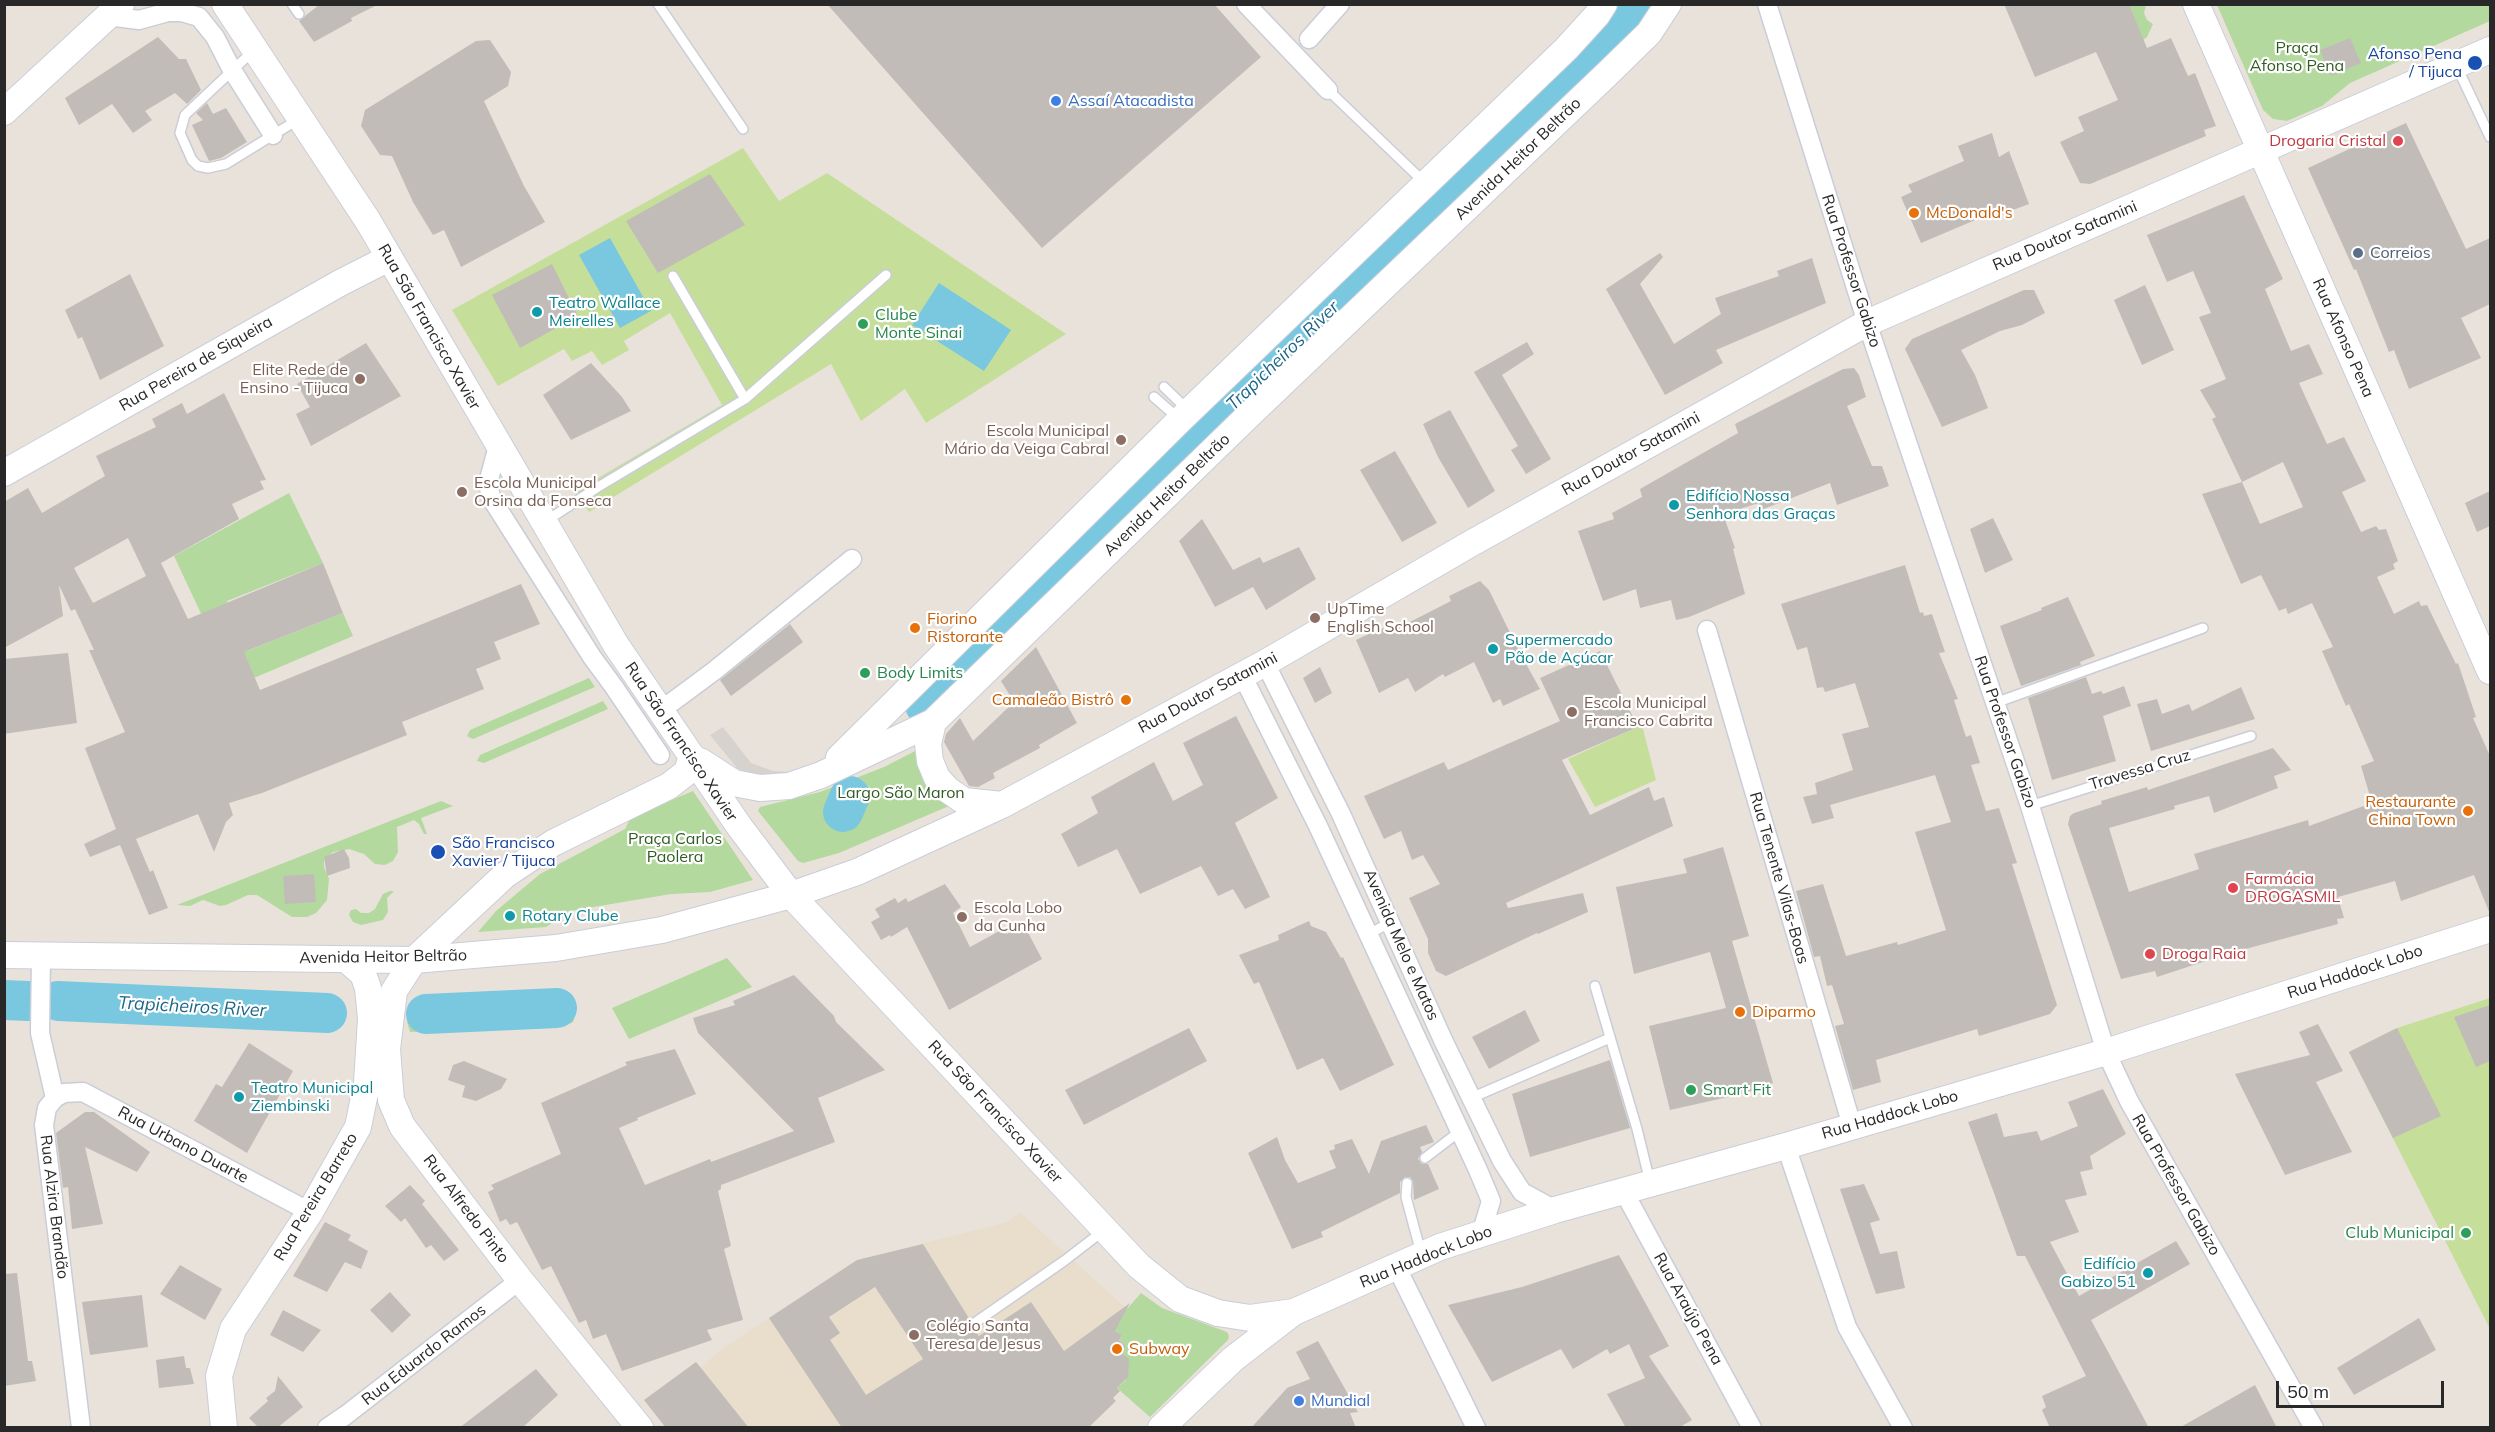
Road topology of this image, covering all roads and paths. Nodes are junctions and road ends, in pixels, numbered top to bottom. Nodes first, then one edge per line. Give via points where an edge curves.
1 (225, 4) edge
2 (292, 4) edge
3 (658, 4) edge
4 (1246, 4) edge
5 (1340, 4) edge
6 (1604, 4) edge
7 (1668, 4) edge
8 (1767, 4) edge
9 (2196, 4) edge
10 (115, 10) edge
11 (299, 14) dead end
12 (1309, 39) dead end
13 (254, 49) junction
14 (2490, 50) edge
15 (2456, 65) junction
16 (232, 70) junction
17 (1328, 90) joint
18 (4, 112) edge
19 (300, 119) junction
20 (743, 129) dead end
21 (273, 135) junction
22 (2490, 136) edge
23 (2260, 151) junction
24 (1425, 184) junction
25 (389, 258) junction
26 (886, 275) dead end
27 (673, 276) dead end
28 (1867, 323) junction
29 (1164, 387) dead end
30 (1154, 397) dead end
31 (746, 399) junction
32 (1185, 415) junction
33 (498, 446) junction
34 (4, 473) edge
35 (544, 523) junction
36 (852, 560) dead end
37 (2204, 628) dead end
38 (1707, 630) dead end
39 (1265, 663) junction
40 (2490, 671) edge
41 (1242, 675) junction
42 (1995, 703) junction
43 (660, 711) junction
44 (933, 722) junction
45 (2251, 736) dead end
46 (660, 755) dead end
47 (693, 756) junction
48 (821, 775) junction
49 (1002, 805) junction
50 (2030, 806) junction
51 (1330, 820) junction
52 (791, 895) junction
53 (1391, 922) junction
54 (2490, 929) edge
55 (1369, 934) junction
56 (4, 955) edge
57 (41, 955) junction
58 (414, 960) junction
59 (348, 961) junction
60 (1595, 986) dead end
61 (1610, 1038) junction
62 (1443, 1040) junction
63 (1422, 1050) junction
64 (2106, 1052) junction
65 (55, 1098) junction
66 (1471, 1098) junction
67 (402, 1126) junction
68 (1852, 1126) junction
69 (358, 1127) junction
70 (1459, 1132) junction
71 (1786, 1146) junction
72 (1425, 1158) dead end
73 (1650, 1182) junction
74 (1407, 1183) dead end
75 (1623, 1190) junction
76 (1555, 1210) junction
77 (310, 1212) junction
78 (1105, 1230) junction
79 (1481, 1234) junction
80 (1422, 1255) junction
81 (1396, 1266) junction
82 (520, 1280) junction
83 (1294, 1312) junction
84 (976, 1322) dead end
85 (81, 1428) edge
86 (224, 1428) edge
87 (327, 1428) edge
88 (640, 1428) edge
89 (1161, 1428) edge
90 (1476, 1428) edge
91 (1752, 1428) edge
92 (1903, 1428) edge
93 (2314, 1428) edge

1 - 13 main road, Rua São Francisco Xavier
2 - 11 lane
3 - 20 lane
4 - 17 street
5 - 12 street
6 - 24 main road, Avenida Heitor Beltrão via 1566,49
7 - 44 main road, Avenida Heitor Beltrão via 1649,33
8 - 28 street, Rua Professor Gabizo
9 - 23 main road, Rua Afonso Pena
10 - 16 street via 140,20 168,12 199,17 215,37
10 - 18 main road
13 - 16 lane
13 - 19 main road, Rua São Francisco Xavier
14 - 15 main road, Rua Doutor Satamini
15 - 22 lane
15 - 23 main road, Rua Doutor Satamini
16 - 21 street
16 - 21 lane via 181,123 180,133 192,160 207,168 226,164
17 - 24 lane
19 - 21 lane
19 - 25 main road, Rua São Francisco Xavier
23 - 28 main road, Rua Doutor Satamini
23 - 40 main road, Rua Afonso Pena
24 - 32 main road, Avenida Heitor Beltrão
25 - 33 main road, Rua São Francisco Xavier
25 - 34 main road, Rua Pereira de Siqueira
26 - 31 lane
27 - 31 lane
28 - 39 main road, Rua Doutor Satamini
28 - 42 street, Rua Professor Gabizo
29 - 32 lane
30 - 32 lane
31 - 35 lane
32 - 48 main road, Avenida Heitor Beltrão
33 - 35 main road, Rua São Francisco Xavier
33 - 46 street via 488,483 491,498
35 - 43 main road, Rua São Francisco Xavier
36 - 43 street
37 - 42 lane
38 - 68 street, Rua Tenente Vilas-Boas
39 - 41 main road, Rua Doutor Satamini
39 - 51 street, Avenida Melo e Matos
41 - 49 main road, Rua Doutor Satamini
41 - 51 street, Avenida Melo e Matos
42 - 50 street, Rua Professor Gabizo
43 - 47 main road, Rua São Francisco Xavier
44 - 48 main road, Avenida Heitor Beltrão
44 - 49 main road via 928,744 937,778 964,801
45 - 50 lane, Travessa Cruz
47 - 48 main road, Avenida Heitor Beltrão via 734,783 760,788 789,786
47 - 52 main road, Rua São Francisco Xavier
47 - 58 main road, Rua Alfredo Pinto via 687,772 669,786 553,843 505,875
49 - 52 main road, Rua Doutor Satamini via 857,872
50 - 64 street, Rua Professor Gabizo
51 - 53 street, Avenida Melo e Matos
51 - 55 street, Avenida Melo e Matos
52 - 58 main road, Avenida Heitor Beltrão via 662,930 556,948
52 - 78 main road, Rua São Francisco Xavier
53 - 55 lane
53 - 62 street, Avenida Melo e Matos
54 - 64 main road, Rua Haddock Lobo
55 - 63 street, Avenida Melo e Matos
56 - 57 main road, Avenida Heitor Beltrão
57 - 59 main road, Avenida Heitor Beltrão
57 - 65 street via 40,1033
58 - 59 main road, Avenida Heitor Beltrão
58 - 67 main road, Rua Alfredo Pinto via 394,991 387,1049 391,1100
59 - 69 main road, Rua Pereira Barreto via 363,974 371,1019 367,1083
60 - 61 lane
61 - 66 lane
61 - 73 lane
62 - 63 lane
62 - 66 street, Avenida Melo e Matos
63 - 70 street, Avenida Melo e Matos
64 - 68 main road, Rua Haddock Lobo
64 - 93 street, Rua Professor Gabizo via 2129,1101
65 - 77 street, Rua Urbano Duarte via 64,1093 83,1092
65 - 85 street, Rua Alzira Brandão via 47,1107 44,1125
66 - 76 street, Avenida Melo e Matos via 1522,1192
67 - 69 main road via 387,1120
67 - 82 main road, Rua Alfredo Pinto
68 - 71 main road, Rua Haddock Lobo
69 - 77 main road, Rua Pereira Barreto
70 - 72 lane
70 - 79 street, Avenida Melo e Matos via 1491,1201
71 - 73 main road, Rua Haddock Lobo
71 - 92 street via 1847,1327
73 - 75 main road, Rua Haddock Lobo
74 - 80 lane via 1406,1197
75 - 76 main road, Rua Haddock Lobo
75 - 91 street, Rua Araújo Pena
76 - 79 main road, Rua Haddock Lobo
77 - 86 main road, Rua Pereira Barreto via 233,1329 219,1376
78 - 83 main road, Rua São Francisco Xavier via 1139,1266 1180,1299 1218,1313 1250,1317
78 - 84 lane
79 - 80 main road, Rua Haddock Lobo
80 - 81 main road, Rua Haddock Lobo
81 - 83 main road, Rua Haddock Lobo
81 - 90 street
82 - 87 street, Rua Eduardo Ramos
82 - 88 main road, Rua Alfredo Pinto
83 - 89 main road via 1233,1359

